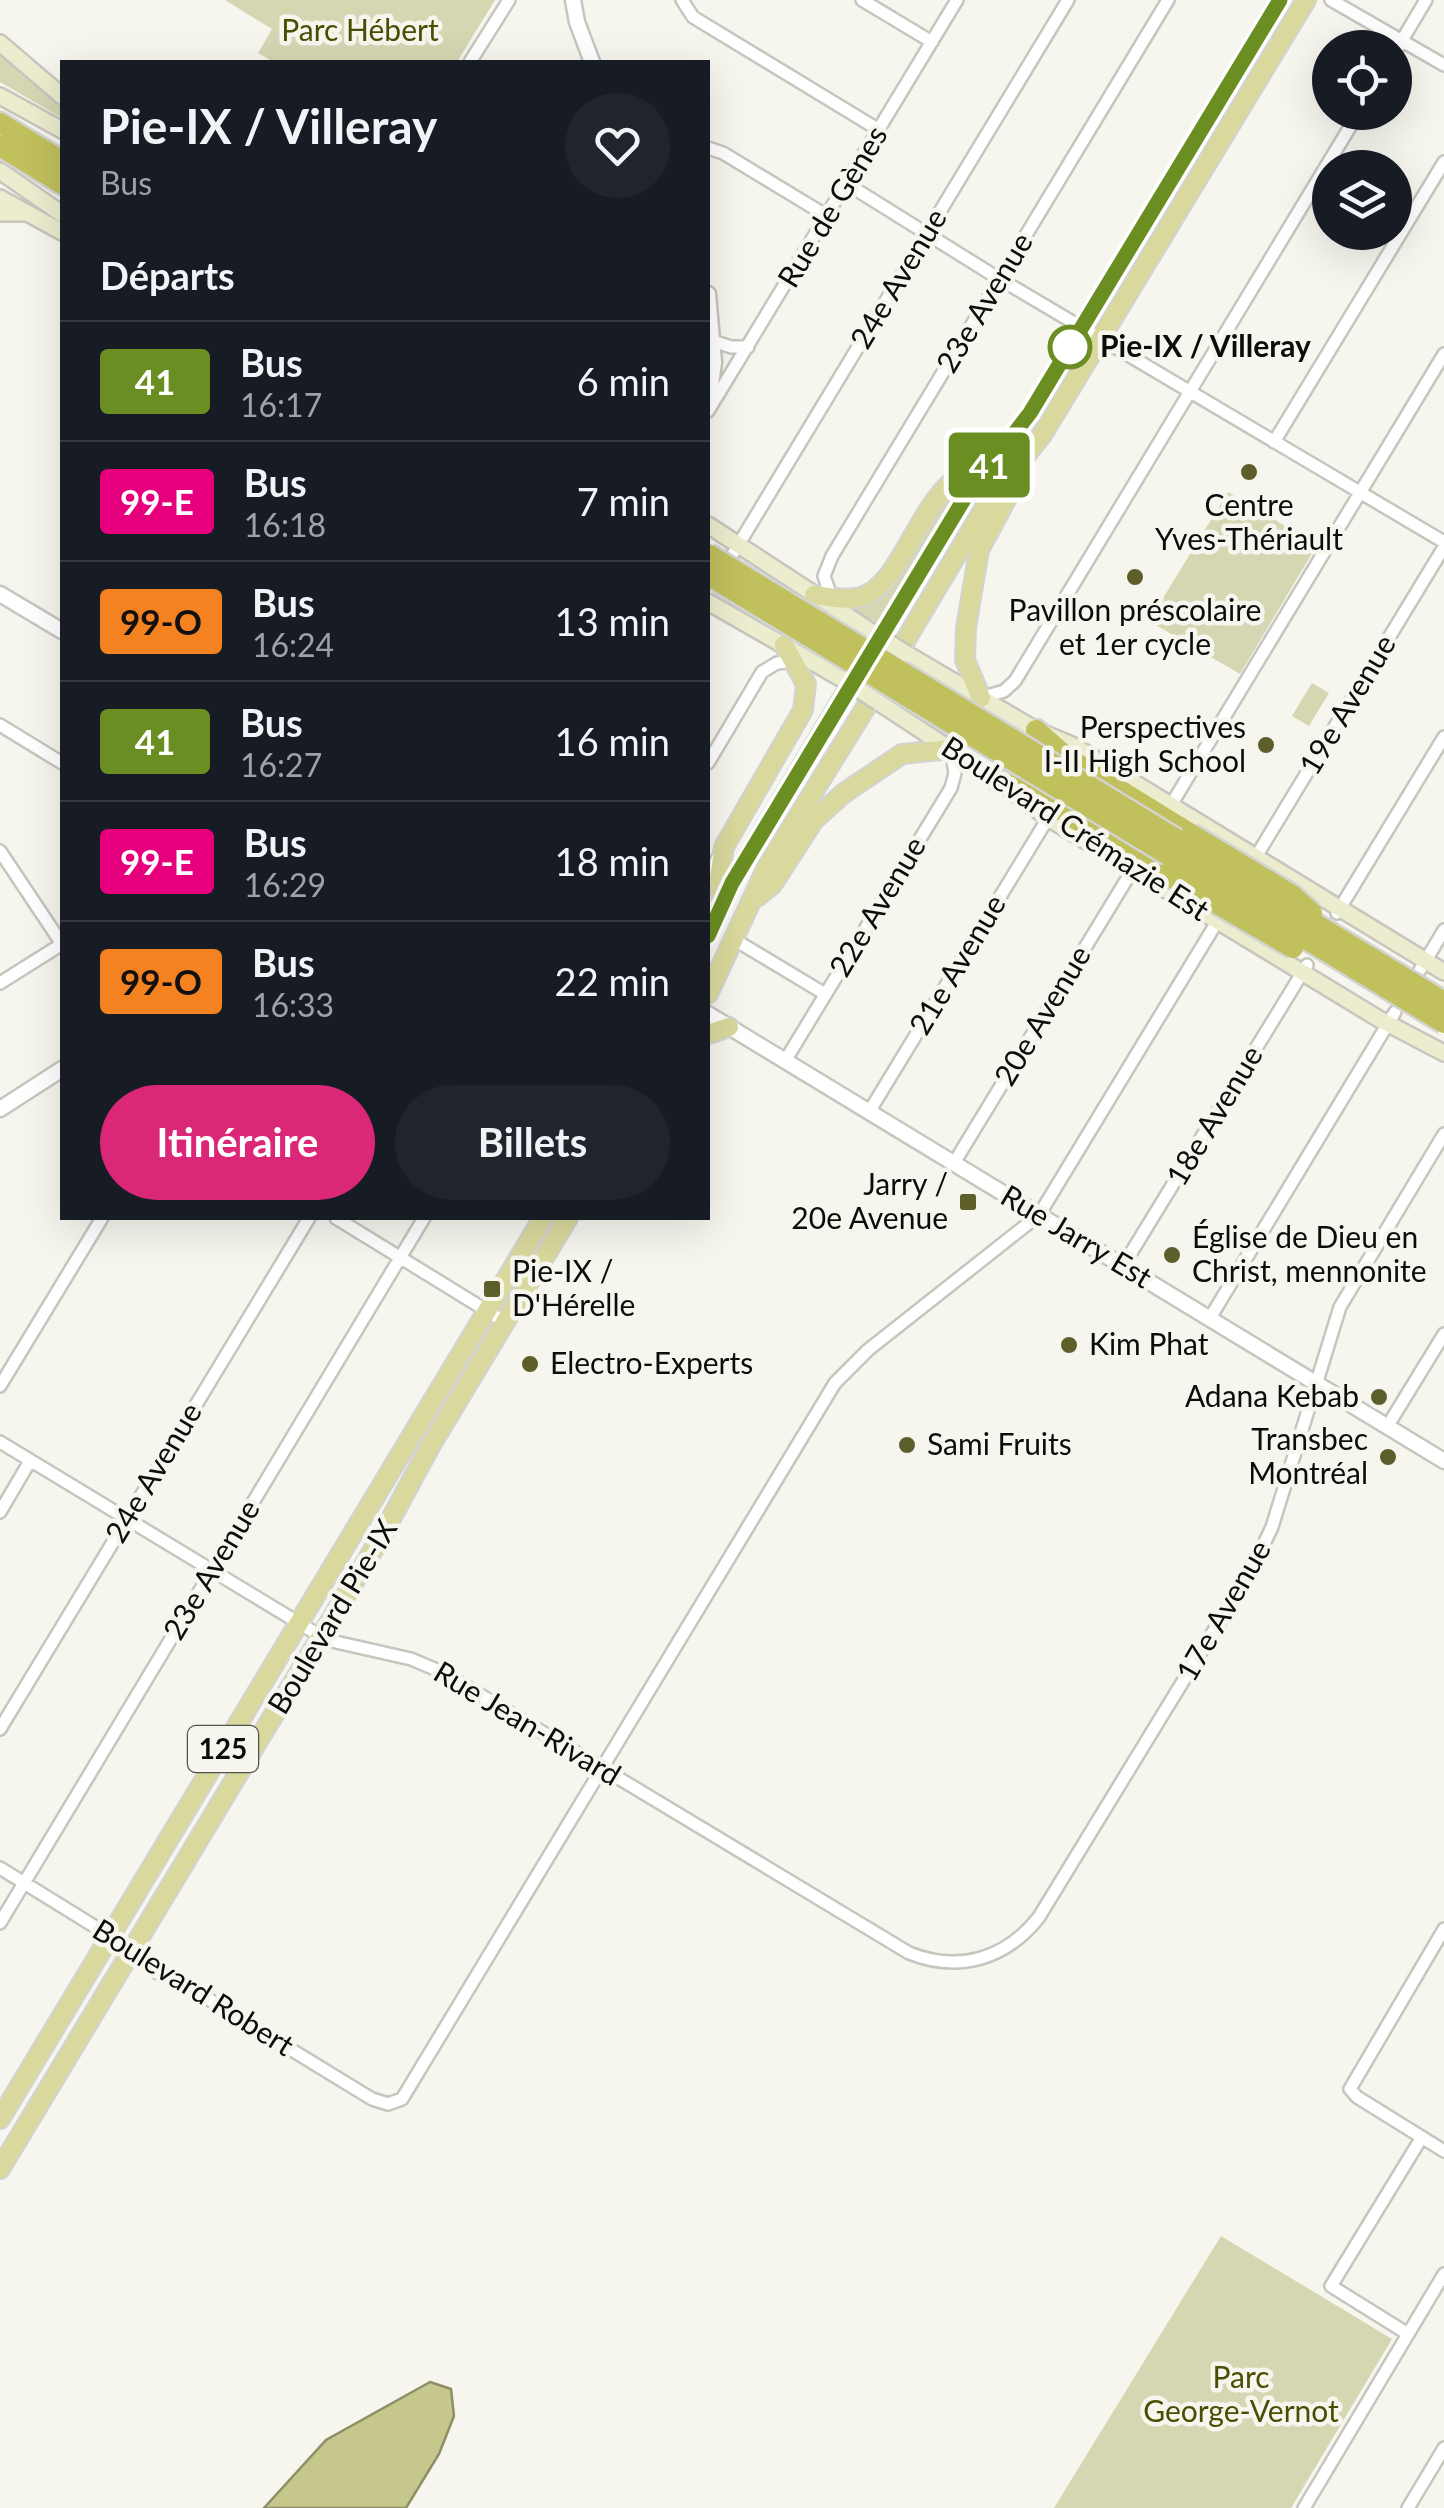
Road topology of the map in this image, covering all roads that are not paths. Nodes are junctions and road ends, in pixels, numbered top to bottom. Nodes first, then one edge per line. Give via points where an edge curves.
1 (509, 0) edge
2 (573, 0) edge
3 (682, 0) edge
4 (862, 0) edge
5 (957, 0) edge
6 (1068, 0) edge
7 (1168, 0) edge
8 (1280, 0) edge
9 (1306, 0) edge
10 (1331, 0) edge
11 (1426, 0) edge
12 (1375, 30) edge
13 (1408, 30) edge
14 (932, 42) junction
15 (0, 43) edge
16 (1412, 52) edge
17 (471, 60) edge
18 (591, 60) edge
19 (1444, 65) edge
20 (60, 94) edge
21 (0, 96) edge
22 (0, 123) edge
23 (60, 129) edge
24 (879, 130) junction
25 (1347, 130) edge
26 (0, 146) edge
27 (710, 149) edge
28 (60, 160) edge
29 (1444, 162) edge
30 (0, 171) edge
31 (60, 183) edge
32 (847, 184) junction
33 (0, 198) edge
34 (0, 213) edge
35 (60, 213) edge
36 (27, 214) junction
37 (827, 216) junction
38 (60, 231) edge
39 (926, 234) junction
40 (1000, 279) junction
41 (710, 313) edge
42 (1082, 328) junction
43 (1101, 339) junction
44 (713, 341) junction
45 (748, 347) junction
46 (1444, 354) edge
47 (1190, 393) junction
48 (710, 396) edge
49 (710, 407) edge
50 (1274, 442) junction
51 (988, 466) junction
52 (1013, 471) junction
53 (1360, 493) junction
54 (710, 527) edge
55 (1444, 544) edge
56 (735, 551) junction
57 (710, 555) edge
58 (710, 591) edge
59 (710, 591) edge
60 (0, 594) edge
61 (828, 601) junction
62 (60, 630) edge
63 (879, 630) junction
64 (906, 648) junction
65 (797, 656) junction
66 (844, 687) junction
67 (981, 698) junction
68 (872, 704) junction
69 (0, 725) edge
70 (1036, 730) junction
71 (1444, 738) edge
72 (951, 749) junction
73 (710, 760) edge
74 (60, 762) edge
75 (997, 780) junction
76 (1171, 805) junction
77 (1048, 818) junction
78 (724, 847) junction
79 (0, 851) edge
80 (1254, 860) junction
81 (1132, 869) junction
82 (710, 874) edge
83 (753, 900) junction
84 (722, 901) junction
85 (1338, 911) junction
86 (1220, 917) junction
87 (1444, 930) edge
88 (710, 931) edge
89 (736, 940) junction
90 (60, 941) edge
91 (60, 945) edge
92 (1351, 947) junction
93 (1423, 965) junction
94 (1304, 968) junction
95 (1444, 972) edge
96 (1369, 979) junction
97 (0, 983) edge
98 (710, 990) edge
99 (825, 994) junction
100 (1444, 1002) edge
101 (710, 1015) edge
102 (1391, 1018) junction
103 (1444, 1023) edge
104 (729, 1027) junction
105 (710, 1033) edge
106 (1444, 1052) edge
107 (785, 1061) junction
108 (60, 1069) edge
109 (0, 1109) edge
110 (870, 1112) junction
111 (1444, 1134) edge
112 (954, 1163) junction
113 (1039, 1215) junction
114 (101, 1220) edge
115 (308, 1220) edge
116 (339, 1220) edge
117 (423, 1220) edge
118 (542, 1220) edge
119 (567, 1220) edge
120 (400, 1257) junction
121 (1123, 1266) junction
122 (487, 1311) junction
123 (1210, 1318) junction
124 (505, 1322) junction
125 (1444, 1334) edge
126 (1315, 1383) junction
127 (0, 1386) edge
128 (1387, 1428) junction
129 (0, 1442) edge
130 (30, 1461) junction
131 (1444, 1461) edge
132 (0, 1512) edge
133 (127, 1519) junction
134 (212, 1570) junction
135 (300, 1622) junction
136 (322, 1636) junction
137 (0, 1729) edge
138 (602, 1768) junction
139 (0, 1868) edge
140 (24, 1883) junction
141 (0, 1923) edge
142 (1444, 1929) edge
143 (110, 1936) junction
144 (1002, 1951) joint
145 (131, 1952) junction
146 (0, 2119) edge
147 (1422, 2138) junction
148 (1444, 2151) edge
149 (0, 2169) edge
150 (1444, 2274) edge
151 (1408, 2334) junction
152 (1444, 2448) edge
153 (1304, 2508) edge
154 (1408, 2508) edge

1 - 17 street
2 - 18 street
3 - 24 street via 693,17
4 - 14 street
5 - 14 street, Rue de Gènes
6 - 39 street, 24e Avenue
7 - 40 street, 23e Avenue
8 - 42 main road
9 - 43 main road
10 - 12 street
11 - 13 street
14 - 24 street, Rue de Gènes
15 - 20 main road
16 - 19 street
21 - 23 main road
22 - 28 highway
24 - 32 street, Rue de Gènes
25 - 47 street
26 - 31 highway
27 - 37 street
29 - 50 street
30 - 35 main road
32 - 37 street, Rue de Gènes
32 - 39 street
33 - 36 main road
34 - 36 main road
36 - 38 main road
37 - 45 street, Rue de Gènes
39 - 40 street
39 - 56 street, 24e Avenue
40 - 42 street
40 - 61 street, 23e Avenue via 828,564
41 - 44 street
42 - 43 street
42 - 51 main road via 1022,426
43 - 47 street
43 - 52 main road
44 - 45 street
44 - 48 street
45 - 49 street, Rue de Gènes
46 - 53 street
47 - 50 street
47 - 67 street via 1015,681
50 - 53 street
51 - 61 main road via 966,473 938,496 876,589
51 - 63 main road
52 - 64 main road via 976,522
52 - 67 main road via 1007,498 979,550 966,628 966,660
53 - 55 street
53 - 76 street
54 - 56 main road, Boulevard Crémazie Est
55 - 80 street, 19e Avenue
56 - 61 main road, Boulevard Crémazie Est
57 - 92 highway, bridge
58 - 65 main road, Boulevard Crémazie Est
59 - 96 highway, bridge
60 - 62 street
61 - 63 main road, Boulevard Crémazie Est
63 - 64 main road, Boulevard Crémazie Est, bridge
64 - 67 main road, Boulevard Crémazie Est
65 - 66 main road, Boulevard Crémazie Est
65 - 73 street via 762,672
65 - 78 main road via 806,690 801,717
66 - 68 main road, Boulevard Crémazie Est, bridge
66 - 84 main road
67 - 70 main road, Boulevard Crémazie Est
68 - 72 main road, Boulevard Crémazie Est
68 - 83 main road via 784,838
69 - 74 street
70 - 76 main road, Boulevard Crémazie Est
70 - 92 highway, bridge via 1068,758 1292,895
71 - 85 street
72 - 75 main road, Boulevard Crémazie Est
72 - 83 main road via 902,754 844,794 814,820 772,885
72 - 99 street, 22e Avenue via 951,788
75 - 77 main road, Boulevard Crémazie Est
75 - 96 highway, bridge via 1042,799 1286,945
76 - 80 main road, Boulevard Crémazie Est
77 - 81 main road, Boulevard Crémazie Est
77 - 110 street, 21e Avenue
78 - 82 street
78 - 84 main road
79 - 90 street
80 - 85 main road, Boulevard Crémazie Est
81 - 86 main road, Boulevard Crémazie Est
81 - 112 street, 20e Avenue
83 - 89 main road
84 - 88 main road
85 - 93 main road, Boulevard Crémazie Est
86 - 94 main road, Boulevard Crémazie Est
86 - 113 street
87 - 93 street
89 - 98 main road
89 - 99 street
91 - 97 street
92 - 100 highway, bridge
93 - 95 main road, Boulevard Crémazie Est
94 - 102 main road, Boulevard Crémazie Est
94 - 121 street, 18e Avenue
96 - 103 highway, bridge
99 - 107 street, 22e Avenue
101 - 104 street, Rue Jarry Est
102 - 106 main road, Boulevard Crémazie Est
102 - 123 street
104 - 105 main road
104 - 107 street, Rue Jarry Est
107 - 110 street, Rue Jarry Est
108 - 109 street
110 - 112 street, Rue Jarry Est
111 - 126 street, 17e Avenue via 1340,1308
112 - 113 street, Rue Jarry Est
113 - 121 street, Rue Jarry Est
113 - 138 street via 845,1370
114 - 127 street
115 - 133 street, 24e Avenue
116 - 120 street
117 - 120 street, 23e Avenue
118 - 122 main road, Boulevard Pie-IX / 125
119 - 124 main road, Boulevard Pie-IX / 125
120 - 122 street
120 - 134 street, 23e Avenue
121 - 123 street, Rue Jarry Est
122 - 124 street
122 - 135 main road, Boulevard Pie-IX / 125
123 - 126 street, Rue Jarry Est
124 - 136 main road, Boulevard Pie-IX / 125
125 - 128 street
126 - 128 street, Rue Jarry Est
126 - 144 street, 17e Avenue via 1254,1565 1039,1917
128 - 131 street, Rue Jarry Est
129 - 130 street, Rue Jean-Rivard
130 - 132 street
130 - 133 street, Rue Jean-Rivard
133 - 134 street, Rue Jean-Rivard
133 - 137 street, 24e Avenue
134 - 135 street, Rue Jean-Rivard
134 - 140 street, 23e Avenue
135 - 136 street, Rue Jean-Rivard
135 - 143 main road, Boulevard Pie-IX / 125
136 - 138 street, Rue Jean-Rivard via 430,1665
136 - 145 main road, Boulevard Pie-IX / 125
138 - 144 street, Rue Jean-Rivard via 909,1952 956,1963
138 - 145 street, Boulevard Robert via 405,2096 388,2104
139 - 140 street, Boulevard Robert
140 - 141 street, 23e Avenue
140 - 143 street, Boulevard Robert
142 - 147 street via 1350,2089
143 - 145 street, Boulevard Robert
143 - 146 main road, Boulevard Pie-IX / 125
145 - 149 main road, Boulevard Pie-IX / 125
147 - 148 street
147 - 151 street via 1331,2286
150 - 151 street
151 - 153 street
152 - 154 street

